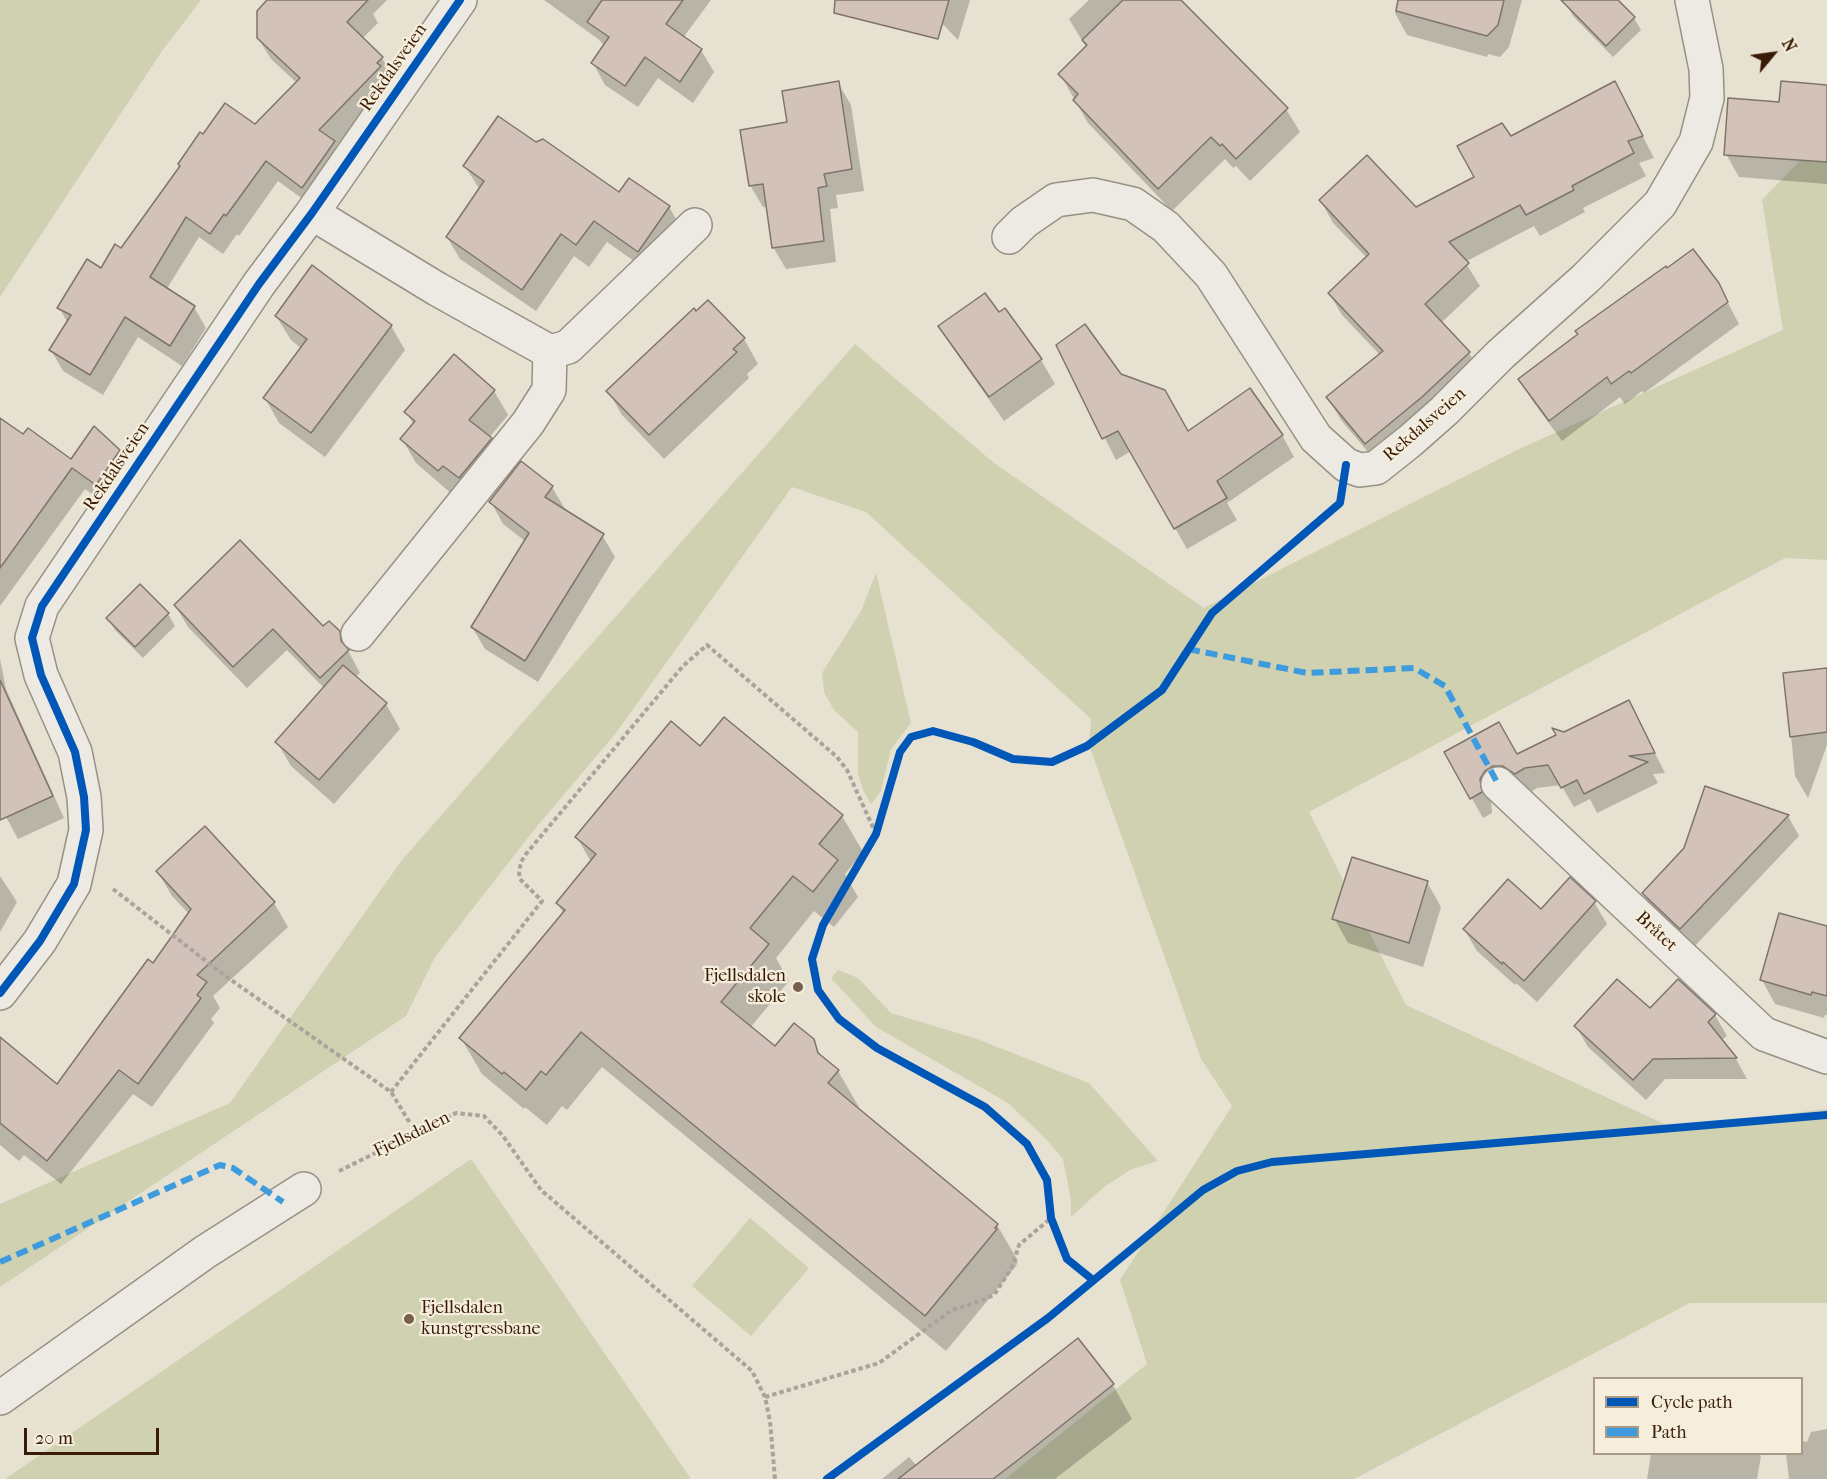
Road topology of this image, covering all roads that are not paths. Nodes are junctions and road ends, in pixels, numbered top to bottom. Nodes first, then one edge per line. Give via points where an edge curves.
1 (460, 0) edge
2 (1692, 0) edge
3 (312, 213) junction
4 (695, 225) dead end
5 (1009, 237) dead end
6 (550, 351) junction
7 (358, 634) dead end
8 (1498, 784) dead end
9 (0, 993) edge
10 (1827, 1057) edge
11 (304, 1189) road end
12 (0, 1398) edge

1 - 3 street, Rekdalsveien
2 - 5 street, Rekdalsveien via 1706,69 1707,98 1696,142 1660,204 1444,411 1376,468 1360,470 1346,465 1316,438 1211,275 1166,227 1133,204 1093,195 1056,200
3 - 6 street
3 - 9 street, Rekdalsveien via 259,284 42,606 32,638 41,675 75,752 86,830 74,884 46,931
4 - 6 street via 568,347
6 - 7 street via 549,390 528,423
8 - 10 street, Bråtet via 1764,1034
11 - 12 street via 205,1252

